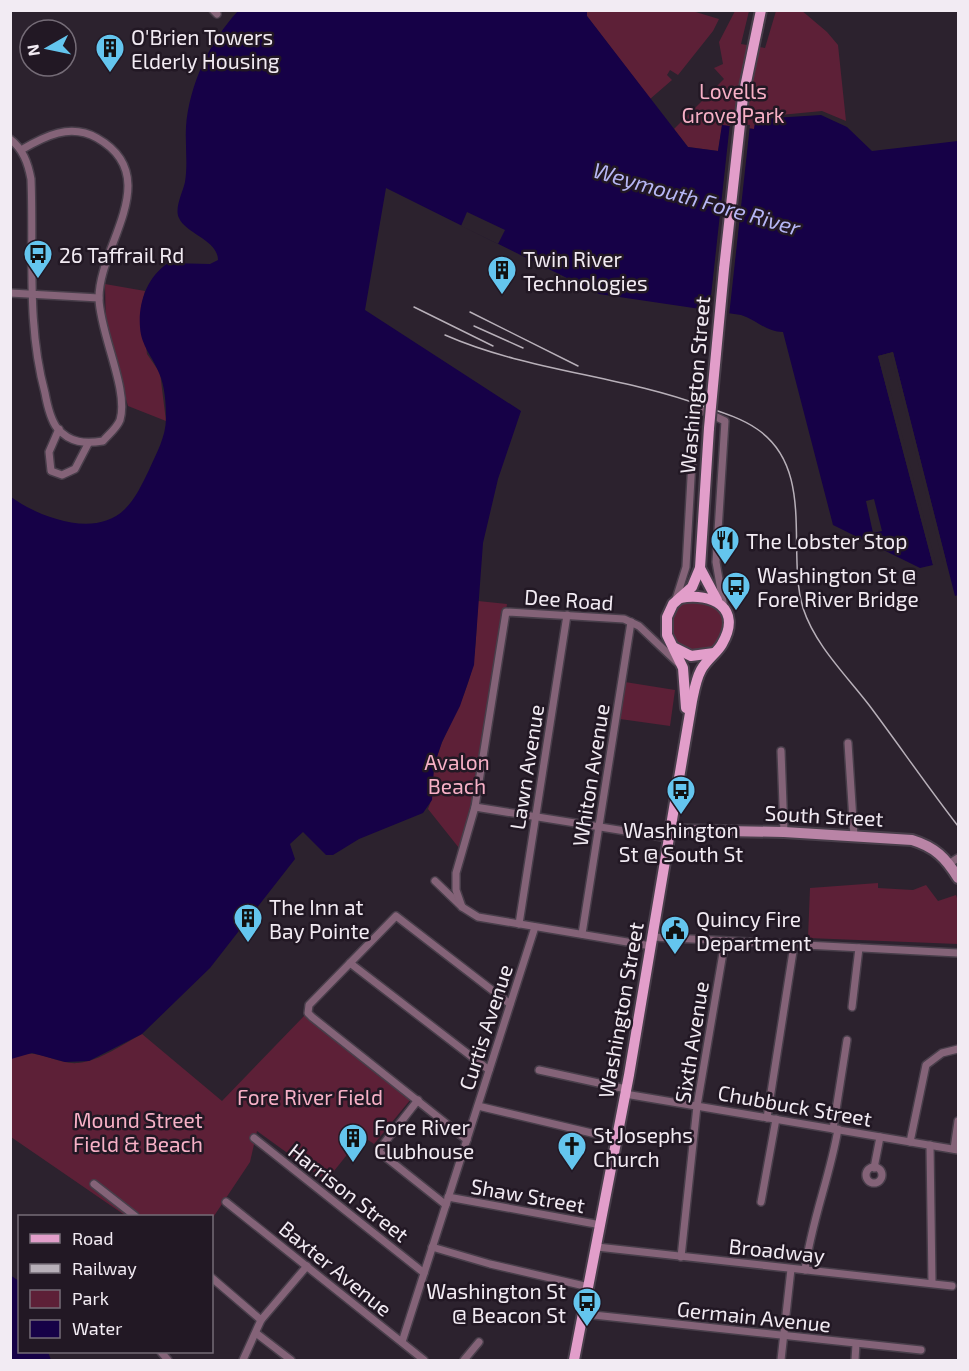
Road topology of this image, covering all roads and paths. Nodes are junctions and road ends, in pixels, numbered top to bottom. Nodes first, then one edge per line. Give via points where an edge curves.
1 (760, 10) edge
2 (10, 139) edge
3 (21, 150) junction
4 (10, 293) edge
5 (32, 296) junction
6 (99, 298) junction
7 (59, 429) junction
8 (88, 444) junction
9 (700, 568) junction
10 (677, 601) junction
11 (722, 606) junction
12 (567, 615) junction
13 (631, 622) junction
14 (674, 647) junction
15 (714, 653) junction
16 (683, 668) junction
17 (685, 735) junction
18 (848, 743) dead end
19 (781, 751) dead end
20 (475, 807) junction
21 (535, 816) junction
22 (599, 827) junction
23 (784, 832) junction
24 (670, 834) junction
25 (854, 836) junction
26 (954, 860) edge
27 (958, 878) edge
28 (435, 881) dead end
29 (462, 907) junction
30 (519, 924) junction
31 (535, 927) junction
32 (582, 934) junction
33 (652, 941) junction
34 (725, 941) junction
35 (794, 945) junction
36 (859, 948) junction
37 (958, 953) edge
38 (350, 963) junction
39 (510, 1004) junction
40 (852, 1007) dead end
41 (847, 1040) dead end
42 (958, 1049) edge
43 (489, 1070) junction
44 (539, 1070) dead end
45 (625, 1091) junction
46 (417, 1100) junction
47 (477, 1106) junction
48 (697, 1106) junction
49 (767, 1118) junction
50 (777, 1119) junction
51 (958, 1121) edge
52 (836, 1129) junction
53 (880, 1137) junction
54 (254, 1138) dead end
55 (617, 1139) junction
56 (466, 1140) junction
57 (910, 1142) junction
58 (930, 1145) junction
59 (956, 1149) edge
60 (874, 1168) dead end
61 (94, 1184) dead end
62 (447, 1201) junction
63 (226, 1202) dead end
64 (761, 1202) dead end
65 (134, 1215) edge
66 (601, 1225) junction
67 (432, 1247) junction
68 (597, 1247) junction
69 (681, 1257) junction
70 (307, 1266) junction
71 (791, 1269) junction
72 (805, 1270) junction
73 (424, 1273) junction
74 (213, 1279) edge
75 (932, 1283) junction
76 (952, 1286) dead end
77 (589, 1287) junction
78 (584, 1314) junction
79 (261, 1320) junction
80 (256, 1333) junction
81 (785, 1336) junction
82 (402, 1342) junction
83 (479, 1342) dead end
84 (856, 1344) junction
85 (921, 1350) dead end
86 (243, 1360) edge
87 (291, 1360) edge
88 (424, 1360) edge
89 (464, 1360) edge
90 (574, 1360) edge
91 (781, 1360) edge
92 (855, 1360) edge

1 - 9 main road, Washington Street, bridge via 744,97 732,206 709,428
2 - 3 street
3 - 5 street via 31,179
3 - 6 street via 58,132 82,132 105,143 123,164 128,206 104,264
4 - 5 street
5 - 6 street
5 - 7 street via 38,363 47,403
6 - 8 street via 122,403 113,430 103,441
7 - 8 street via 79,443
7 - 8 street via 49,452 51,471 62,475 75,469
9 - 10 main road, Washington Street via 692,587
9 - 11 main road
10 - 11 main road via 705,596
10 - 11 street via 686,567 695,407 725,421 716,562
10 - 14 main road via 666,626
11 - 15 main road via 728,628
12 - 13 street, Dee Road
12 - 20 street, Dee Road via 506,612
12 - 21 street, Lawn Avenue
13 - 16 street, Dee Road
13 - 22 street, Whiton Avenue
14 - 15 main road via 691,656
14 - 16 main road, Washington Street
15 - 17 main road, Washington Street via 699,675
16 - 17 main road, Washington Street
17 - 24 main road, Washington Street
18 - 25 street
19 - 23 street
20 - 21 street
20 - 29 street via 456,873
21 - 22 street
21 - 30 street, Lawn Avenue
22 - 24 street
22 - 32 street, Whiton Avenue
23 - 24 main road, South Street
23 - 25 main road, South Street
24 - 33 main road, Washington Street
25 - 26 main road, South Street via 918,842
26 - 27 main road, South Street
28 - 29 street
29 - 30 street via 478,917
30 - 31 street
31 - 32 street
31 - 39 street, Curtis Avenue
32 - 33 street
33 - 34 street
33 - 45 main road, Washington Street
34 - 35 street
34 - 48 street, Sixth Avenue
35 - 36 street
35 - 49 street
36 - 37 street
36 - 40 street
38 - 39 street via 396,916
38 - 43 street
38 - 46 street via 311,1000 307,1009
39 - 43 street, Curtis Avenue
41 - 52 street
42 - 57 street via 942,1053 926,1065
43 - 47 street, Curtis Avenue
44 - 45 street, Chubbuck Street
45 - 48 street, Chubbuck Street
45 - 55 main road, Washington Street
46 - 56 street
46 - 62 street via 378,1151
47 - 55 street
47 - 56 street, Curtis Avenue
48 - 49 street, Chubbuck Street
48 - 69 street, Sixth Avenue
49 - 50 street, Chubbuck Street
50 - 52 street, Chubbuck Street
50 - 64 street
51 - 59 street
52 - 53 street, Chubbuck Street
52 - 72 street via 830,1174 810,1234
53 - 57 street, Chubbuck Street
53 - 60 street
54 - 73 street, Harrison Street
55 - 66 main road, Washington Street
56 - 62 street, Curtis Avenue
57 - 58 street, Chubbuck Street
58 - 59 street, Chubbuck Street
58 - 75 street
61 - 65 street
62 - 66 street, Shaw Street
62 - 67 street, Curtis Avenue
63 - 70 street, Baxter Avenue
66 - 68 main road, Washington Street
67 - 73 street, Curtis Avenue
67 - 77 street
68 - 69 street, Broadway
68 - 77 main road, Washington Street
69 - 71 street, Broadway
70 - 79 street
70 - 82 street, Baxter Avenue
71 - 72 street, Broadway
71 - 81 street
72 - 75 street, Broadway
73 - 82 street, Curtis Avenue
74 - 79 street
75 - 76 street, Broadway
77 - 78 main road, Washington Street
78 - 81 street, Germain Avenue
78 - 90 main road, Washington Street
79 - 80 street
80 - 86 street
80 - 87 street
81 - 84 street, Germain Avenue
81 - 91 street
82 - 88 street, Baxter Avenue
83 - 89 street
84 - 85 street, Germain Avenue
84 - 92 street

